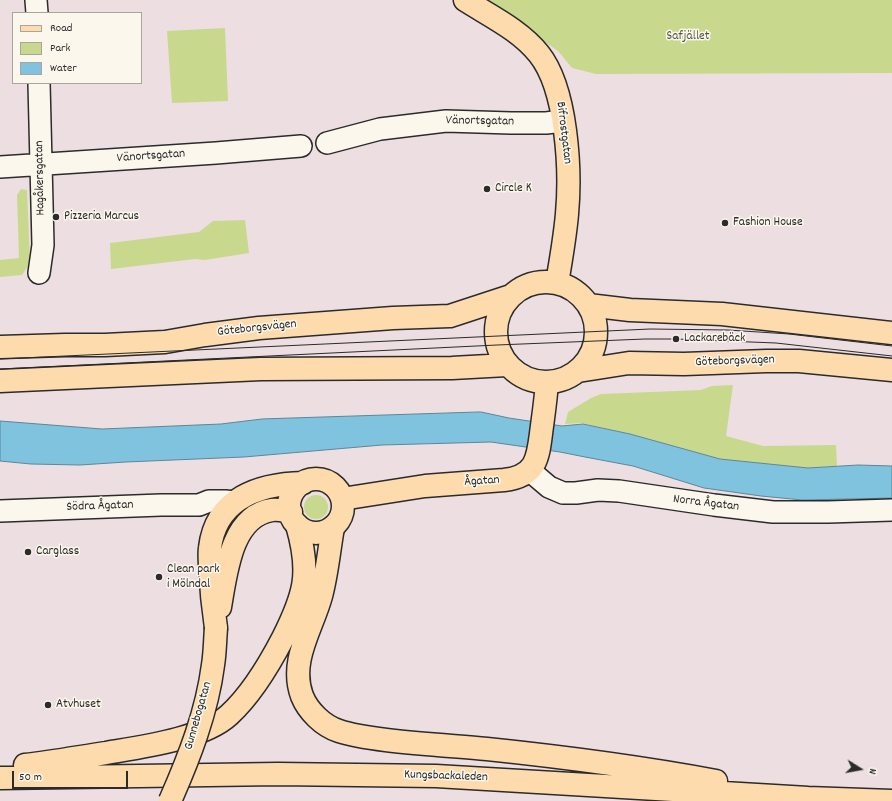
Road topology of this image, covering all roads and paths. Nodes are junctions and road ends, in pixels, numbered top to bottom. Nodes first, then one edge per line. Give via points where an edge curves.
1 (36, 0) edge
2 (465, 0) edge
3 (37, 12) edge
4 (39, 84) edge
5 (563, 121) junction
6 (328, 143) dead end
7 (301, 146) dead end
8 (40, 164) junction
9 (0, 167) edge
10 (39, 273) dead end
11 (557, 283) junction
12 (511, 296) junction
13 (588, 305) junction
14 (892, 333) edge
15 (0, 348) edge
16 (507, 364) junction
17 (892, 370) edge
18 (578, 371) junction
19 (0, 381) edge
20 (547, 382) junction
21 (534, 463) junction
22 (303, 483) junction
23 (342, 499) junction
24 (234, 502) junction
25 (199, 506) junction
26 (892, 510) edge
27 (0, 511) edge
28 (294, 518) junction
29 (333, 527) junction
30 (214, 531) junction
31 (217, 597) junction
32 (0, 767) edge
33 (0, 778) edge
34 (808, 798) junction
35 (892, 800) edge
36 (170, 801) edge

1 - 3 street
2 - 5 main road, Bifrostgatan via 512,29 539,54 550,72
4 - 8 street, Hagåkersgatan
5 - 6 street, Vänortsgatan via 446,121 380,129
5 - 11 main road, Bifrostgatan via 568,194 563,251
7 - 8 street, Vänortsgatan
8 - 9 street, Vänortsgatan
8 - 10 street, Hagåkersgatan via 43,245
11 - 12 main road, Göteborgsvägen via 529,285
11 - 13 main road, Göteborgsvägen via 578,293
12 - 15 main road, Göteborgsvägen via 450,316 259,328 165,342
12 - 16 main road, Göteborgsvägen via 501,310 496,327 497,345
13 - 14 main road via 630,310 722,314
13 - 18 main road, Göteborgsvägen via 596,324 594,348
16 - 19 main road via 452,368 261,369
16 - 20 main road, Göteborgsvägen via 527,379
17 - 18 main road, Göteborgsvägen via 831,363 766,361 629,364
18 - 20 main road, Göteborgsvägen via 565,379
20 - 21 main road
21 - 23 main road, Ågatan via 521,476 514,479 425,486
21 - 26 street, Norra Ågatan via 549,487 563,493 619,491 774,512
22 - 23 main road via 317,479 328,482 337,489
22 - 24 main road via 283,483 262,488 245,494
22 - 28 main road via 292,496 290,504
23 - 29 main road via 342,514
24 - 25 street, Södra Ågatan via 209,501
24 - 30 main road via 222,515
25 - 27 street, Södra Ågatan
25 - 30 street
28 - 29 main road via 303,530 315,533
28 - 31 main road, Gunnebogatan via 274,509 258,514 246,524 236,540
28 - 32 main road via 306,566 301,595 293,617 266,668 249,694 229,716 211,727 174,740 58,761
29 - 34 main road via 321,596 298,667 302,696 322,722 337,731 403,742 543,755 653,769
30 - 31 main road via 210,549
31 - 36 main road, Gunnebogatan, bridge via 213,665 204,708
33 - 34 main road, Kungsbackaleden via 278,774 428,776
34 - 35 main road, Kungsbackaleden

